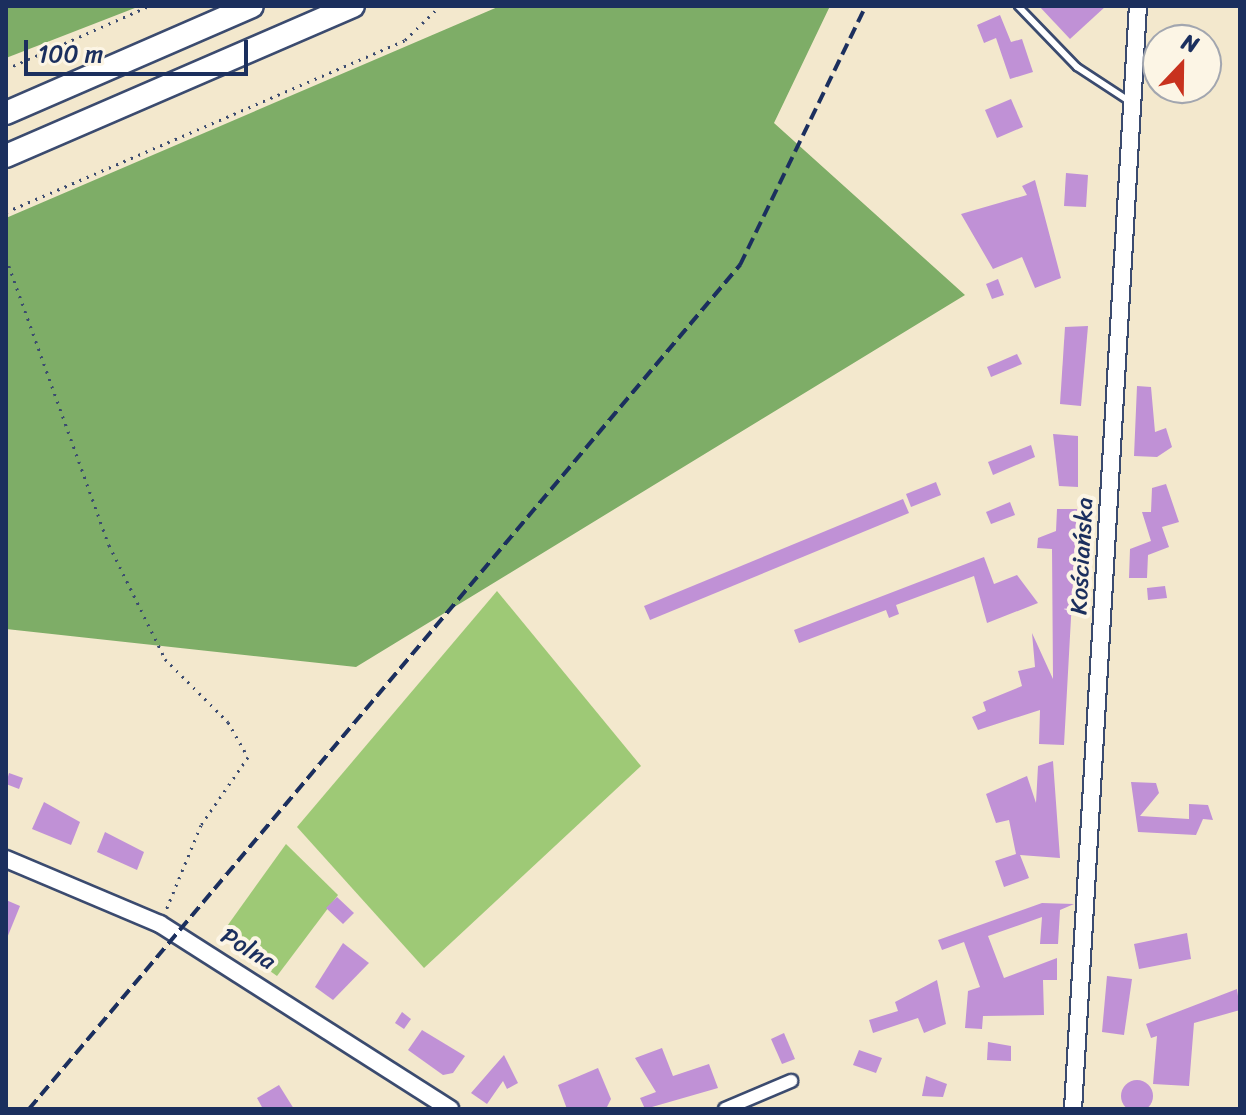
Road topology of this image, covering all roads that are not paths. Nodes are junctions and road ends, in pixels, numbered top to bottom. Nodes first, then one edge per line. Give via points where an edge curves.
1 (252, 6) edge
2 (353, 6) edge
3 (1018, 6) edge
4 (1138, 6) edge
5 (1133, 101) junction
6 (6, 113) edge
7 (6, 156) edge
8 (6, 859) edge
9 (791, 1081) dead end
10 (450, 1109) edge
11 (725, 1109) edge
12 (1073, 1109) edge

1 - 6 highway
2 - 7 highway
3 - 5 lane via 1112,96
4 - 5 street, Kościańska
5 - 12 street, Kościańska
8 - 10 street, Polna via 160,924
9 - 11 street

